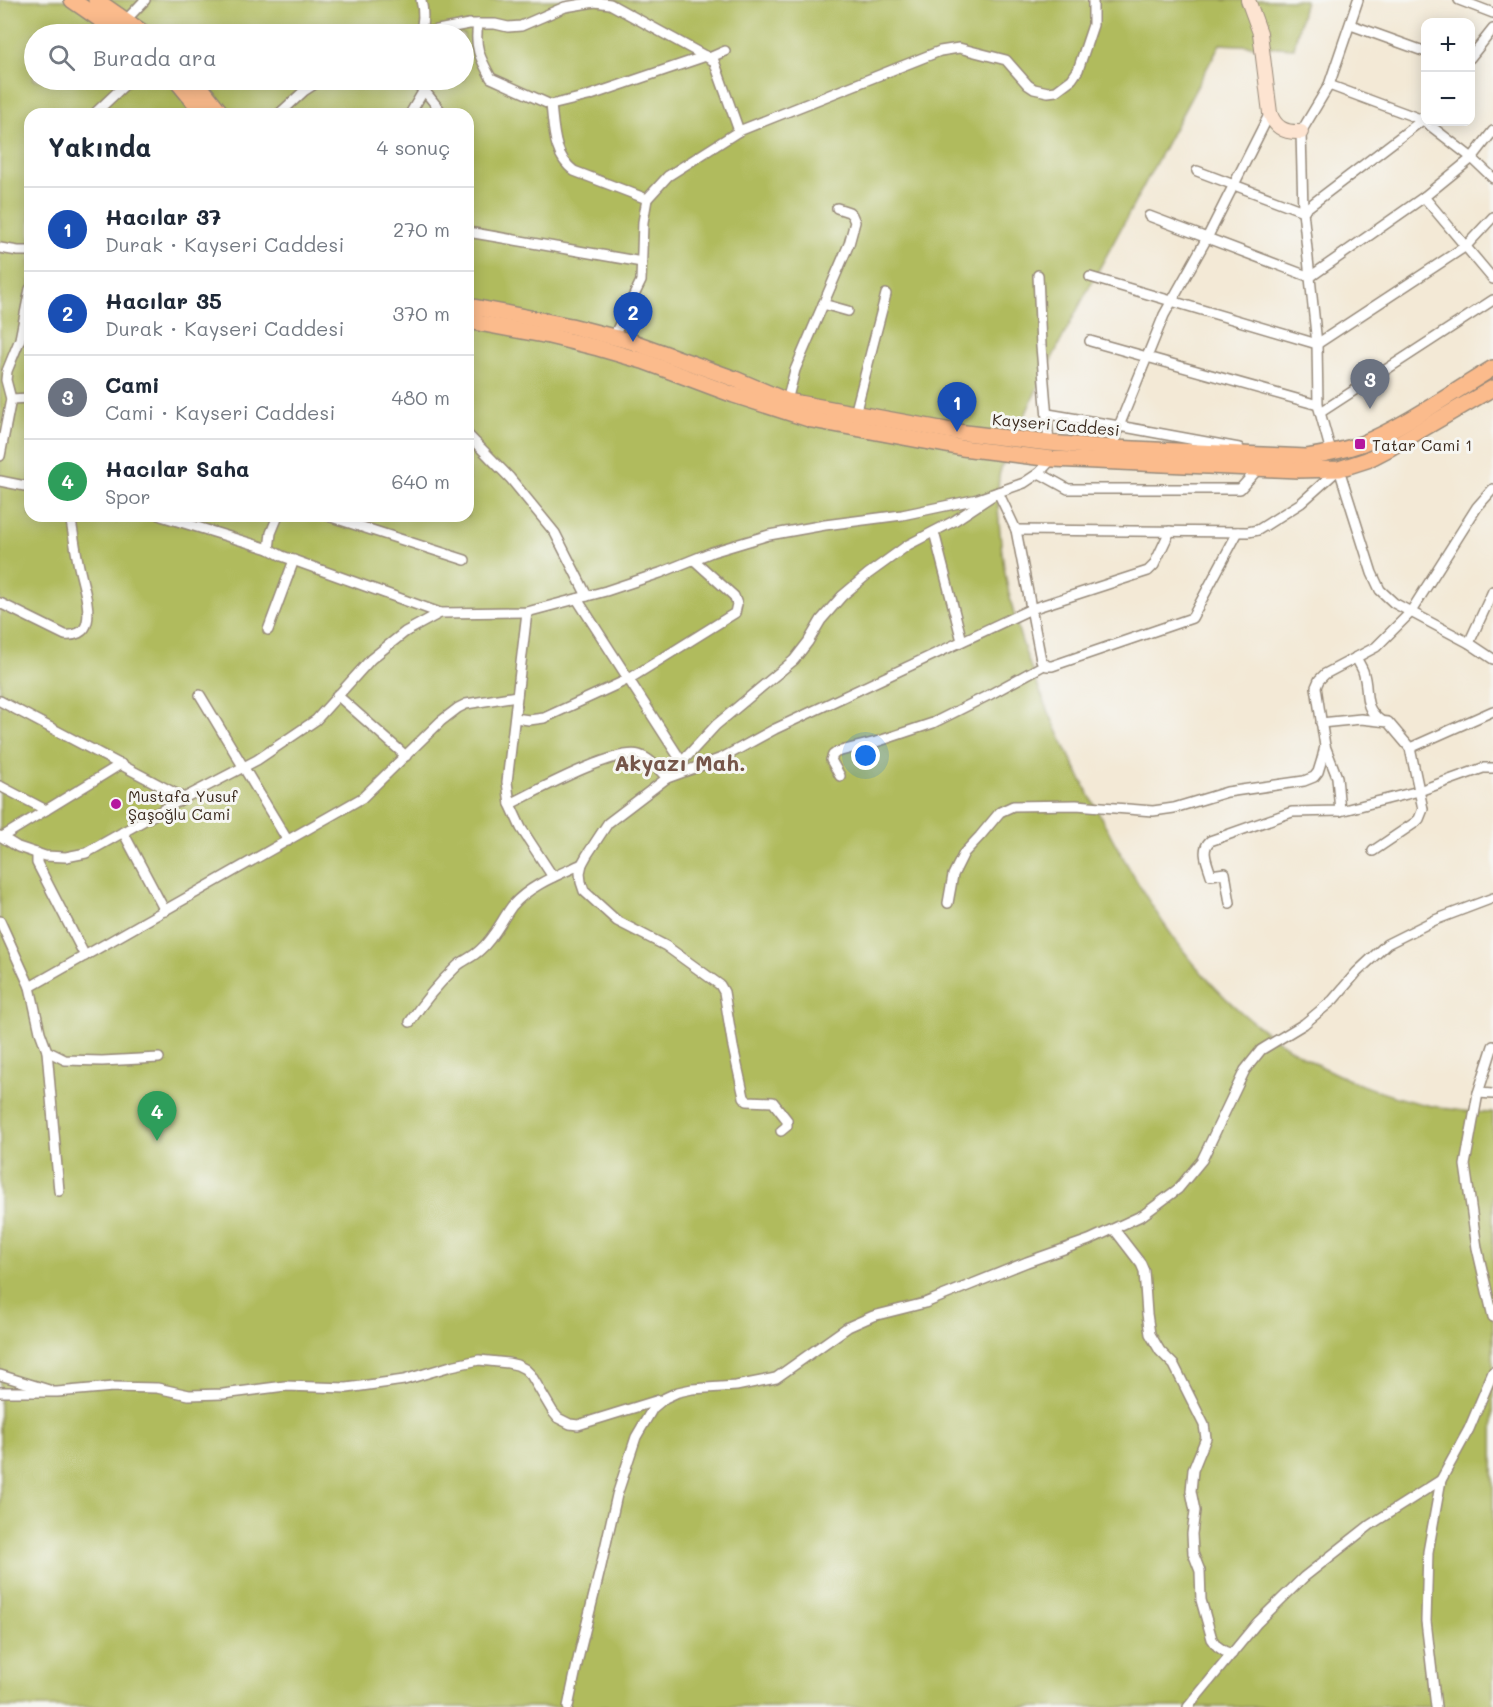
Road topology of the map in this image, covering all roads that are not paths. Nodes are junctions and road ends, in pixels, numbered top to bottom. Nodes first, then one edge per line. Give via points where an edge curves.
1 (72, 0) edge
2 (96, 0) edge
3 (145, 0) edge
4 (421, 0) edge
5 (1093, 0) edge
6 (1248, 0) edge
7 (1358, 0) edge
8 (1459, 0) edge
9 (1493, 14) edge
10 (116, 24) edge
11 (119, 24) edge
12 (126, 24) edge
13 (423, 24) edge
14 (474, 24) edge
15 (478, 24) junction
16 (1351, 25) junction
17 (1493, 29) edge
18 (725, 51) dead end
19 (1421, 51) edge
20 (1475, 52) edge
21 (707, 57) junction
22 (1329, 85) junction
23 (119, 90) edge
24 (184, 90) edge
25 (203, 90) edge
26 (306, 90) edge
27 (424, 90) joint
28 (551, 105) junction
29 (100, 108) edge
30 (199, 108) edge
31 (217, 108) edge
32 (286, 108) edge
33 (414, 108) edge
34 (438, 108) edge
35 (1270, 113) junction
36 (1421, 118) edge
37 (1421, 121) edge
38 (1433, 126) edge
39 (739, 131) junction
40 (1493, 131) edge
41 (1301, 132) junction
42 (1472, 158) junction
43 (1197, 171) dead end
44 (1493, 178) edge
45 (1233, 186) junction
46 (1424, 197) junction
47 (647, 199) junction
48 (837, 208) dead end
49 (1303, 211) junction
50 (1149, 216) dead end
51 (1493, 217) edge
52 (474, 233) edge
53 (1207, 238) junction
54 (1466, 246) junction
55 (0, 248) edge
56 (24, 251) edge
57 (642, 262) junction
58 (1038, 275) dead end
59 (1090, 277) dead end
60 (1310, 277) junction
61 (1493, 279) edge
62 (886, 294) dead end
63 (1172, 300) junction
64 (1493, 300) edge
65 (823, 304) junction
66 (474, 307) edge
67 (848, 311) dead end
68 (24, 319) edge
69 (474, 322) edge
70 (614, 336) junction
71 (1090, 341) dead end
72 (1317, 344) junction
73 (1145, 357) junction
74 (1493, 368) edge
75 (1493, 388) edge
76 (24, 398) edge
77 (11, 399) junction
78 (787, 401) junction
79 (1320, 409) junction
80 (855, 414) junction
81 (1048, 414) junction
82 (1119, 426) junction
83 (474, 441) edge
84 (1049, 443) junction
85 (1113, 448) junction
86 (1331, 453) junction
87 (0, 456) edge
88 (1283, 456) junction
89 (1052, 459) junction
90 (1259, 468) junction
91 (1339, 469) junction
92 (1039, 473) junction
93 (0, 481) edge
94 (24, 486) edge
95 (1493, 489) edge
96 (998, 492) junction
97 (71, 522) edge
98 (181, 522) edge
99 (276, 522) edge
100 (347, 522) edge
101 (1016, 530) junction
102 (934, 531) junction
103 (1170, 531) junction
104 (1239, 532) junction
105 (269, 549) junction
106 (294, 560) junction
107 (465, 560) dead end
108 (694, 560) junction
109 (1493, 591) edge
110 (587, 596) junction
111 (577, 599) junction
112 (0, 603) edge
113 (1031, 609) junction
114 (527, 612) junction
115 (440, 613) junction
116 (1410, 613) junction
117 (268, 630) dead end
118 (962, 641) junction
119 (1469, 643) junction
120 (1356, 657) junction
121 (1493, 659) edge
122 (1044, 664) junction
123 (629, 679) junction
124 (200, 695) dead end
125 (337, 695) junction
126 (517, 696) junction
127 (0, 700) edge
128 (1493, 711) edge
129 (515, 718) junction
130 (1382, 722) junction
131 (1321, 723) junction
132 (1325, 746) junction
133 (1410, 748) junction
134 (406, 756) junction
135 (682, 762) junction
136 (121, 764) junction
137 (242, 767) junction
138 (1493, 768) edge
139 (840, 776) dead end
140 (667, 778) junction
141 (0, 786) edge
142 (1419, 791) junction
143 (184, 798) junction
144 (510, 804) junction
145 (46, 810) junction
146 (1340, 811) junction
147 (123, 832) junction
148 (1, 836) edge
149 (288, 841) junction
150 (1373, 851) dead end
151 (37, 853) junction
152 (582, 864) junction
153 (553, 877) junction
154 (1493, 898) edge
155 (948, 903) dead end
156 (1230, 903) dead end
157 (165, 911) junction
158 (0, 921) edge
159 (85, 956) junction
160 (30, 987) junction
161 (410, 1022) dead end
162 (1493, 1046) edge
163 (47, 1052) junction
164 (159, 1058) dead end
165 (1478, 1093) junction
166 (1493, 1094) edge
167 (781, 1131) dead end
168 (59, 1191) dead end
169 (1114, 1229) junction
170 (1493, 1317) edge
171 (1493, 1372) edge
172 (0, 1375) edge
173 (0, 1392) edge
174 (57, 1392) junction
175 (664, 1398) junction
176 (1441, 1480) junction
177 (1232, 1654) junction
178 (568, 1707) edge
179 (1188, 1707) edge
180 (1436, 1707) edge

1 - 10 main road
2 - 11 main road
3 - 12 street
4 - 13 street
5 - 39 street via 1093,25 1078,70 1072,80 1056,91 1034,89 1006,60 959,48 939,51
6 - 35 street via 1260,33
7 - 16 street
8 - 9 street
14 - 15 street
15 - 21 street via 521,26 581,3 610,4
15 - 28 street via 477,49 491,78
16 - 19 street
16 - 22 street
17 - 20 street
18 - 21 street
21 - 28 street
21 - 39 street via 714,61
22 - 36 street
22 - 41 street
23 - 29 street
24 - 30 main road
25 - 31 main road
26 - 32 street
27 - 33 street
27 - 34 street
28 - 47 street via 558,149 566,165
35 - 41 street via 1278,127
35 - 45 street
37 - 49 street
38 - 42 street
39 - 47 street via 668,176
40 - 42 street
41 - 49 street
42 - 44 street
42 - 46 street
43 - 45 street
45 - 49 street
45 - 53 street
46 - 54 street
46 - 60 street
47 - 57 street
48 - 65 street via 849,212 855,222
49 - 60 street
50 - 53 street
51 - 54 street
52 - 57 street
53 - 60 street
53 - 63 street
54 - 61 street
54 - 72 street
55 - 56 street
57 - 70 street via 640,281
58 - 81 street
59 - 63 street
60 - 72 street
62 - 80 street
63 - 72 street
63 - 73 street
64 - 79 street
65 - 67 street
65 - 78 street via 795,370
66 - 70 main road, Kayseri Caddesi
68 - 77 street via 6,371
69 - 89 main road, Kayseri Caddesi via 549,336 643,361 812,420 962,448
70 - 78 main road, Kayseri Caddesi
71 - 73 street
72 - 79 street
73 - 79 street
73 - 82 street
74 - 86 main road, Kayseri Caddesi via 1388,430
75 - 91 main road, Kayseri Caddesi via 1390,448
76 - 77 street
77 - 87 street
78 - 80 main road, Kayseri Caddesi
79 - 86 street
80 - 84 main road, Kayseri Caddesi
81 - 82 street
81 - 84 street
82 - 85 street
82 - 88 street
83 - 110 street via 555,533
84 - 85 main road, Kayseri Caddesi
85 - 88 main road, Kayseri Caddesi
86 - 88 main road, Kayseri Caddesi
89 - 90 main road, Kayseri Caddesi
89 - 92 street
90 - 91 main road, Kayseri Caddesi
90 - 92 street via 1240,489 1068,489
91 - 104 street via 1301,503 1258,530
91 - 116 street via 1380,590
92 - 96 street
93 - 94 street
95 - 116 street via 1477,507
96 - 101 street
96 - 102 street
96 - 108 street via 902,515 768,535
97 - 112 street via 85,591 84,629 65,635
98 - 105 street
99 - 105 street
100 - 107 street
101 - 103 street
101 - 113 street
102 - 118 street
102 - 135 street via 908,545 842,596 794,660 716,725
103 - 104 street
103 - 113 street via 1148,571
104 - 122 street via 1192,618 1052,666
105 - 106 street
106 - 115 street
106 - 117 street
108 - 110 street
108 - 123 street via 734,596 735,613
109 - 119 street
110 - 111 street
111 - 114 street
111 - 123 street
113 - 118 street
113 - 122 street
114 - 115 street
114 - 126 street
115 - 125 street via 379,652
116 - 119 street
116 - 120 street via 1376,646
118 - 140 street via 722,758
119 - 121 street
120 - 130 street via 1364,672 1370,710
120 - 131 street via 1325,674 1316,687
122 - 139 street via 933,723 837,752 831,760
123 - 129 street via 544,718
123 - 135 street
124 - 137 street
125 - 134 street
125 - 137 street via 316,720
126 - 129 street
126 - 134 street via 458,708
127 - 136 street
128 - 133 street
129 - 144 street via 507,782
130 - 131 street via 1361,718
130 - 133 street via 1388,722
131 - 132 street
132 - 146 street via 1336,777
132 - 155 street via 1318,772 1310,780 1227,792 1174,808 1006,808 964,853 953,875
133 - 142 street
134 - 149 street via 362,798
135 - 140 street
136 - 143 street
136 - 145 street
137 - 143 street
137 - 149 street
138 - 142 street
140 - 144 street via 649,759 626,754
140 - 152 street via 608,823
141 - 145 street
142 - 146 street
142 - 150 street via 1423,809 1419,819
143 - 147 street
144 - 153 street
145 - 148 street
146 - 156 street via 1292,812 1208,843 1204,850 1211,875 1225,873
147 - 151 street via 86,853 66,857
147 - 157 street
148 - 151 street
149 - 157 street
151 - 159 street via 38,863
152 - 153 street
152 - 167 street via 584,891 617,921 666,946 723,988 744,1097 747,1101 773,1102 788,1122
153 - 161 street via 514,904 491,939 441,983
154 - 169 street via 1387,944 1333,1000 1304,1024 1261,1050 1241,1077 1202,1160 1178,1189 1143,1215
157 - 159 street
158 - 160 street
159 - 160 street
160 - 163 street
162 - 165 street
163 - 164 street via 65,1060
163 - 168 street
165 - 166 street
165 - 170 street via 1465,1165 1476,1248
169 - 175 street via 925,1304 873,1316 848,1327 776,1378 692,1389
169 - 177 street via 1144,1272 1150,1334 1160,1352 1174,1365 1204,1425 1206,1438 1193,1470 1191,1491 1195,1511 1193,1553 1212,1639
171 - 176 street via 1469,1429
172 - 174 street
173 - 174 street
174 - 175 street via 157,1388 189,1395 285,1386 347,1388 404,1380 479,1360 525,1369 553,1413 570,1424 578,1425
175 - 178 street via 653,1408 636,1437 617,1495
176 - 177 street via 1370,1525 1304,1577
176 - 180 street via 1428,1552 1426,1621
177 - 179 street

